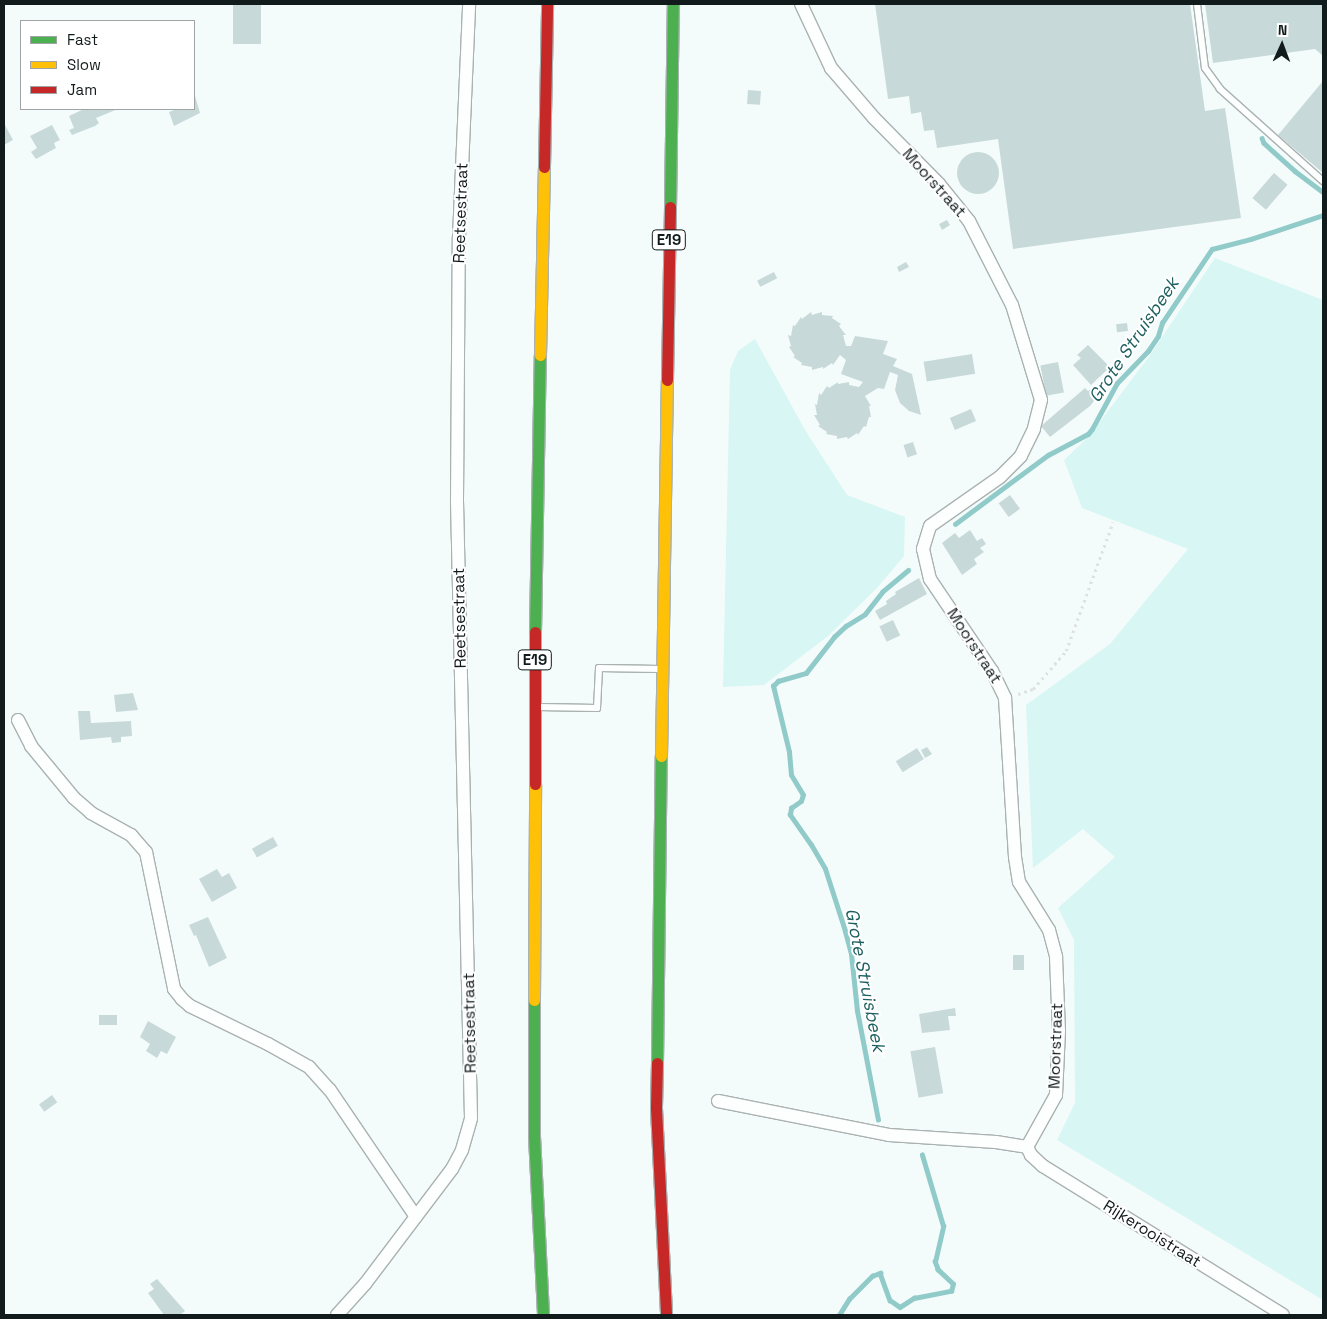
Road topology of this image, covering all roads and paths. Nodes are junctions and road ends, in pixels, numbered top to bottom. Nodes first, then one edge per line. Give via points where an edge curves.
1 (469, 4) edge
2 (547, 4) edge
3 (673, 4) edge
4 (801, 4) edge
5 (1197, 4) edge
6 (1323, 181) edge
7 (1112, 522) dead end
8 (663, 669) junction
9 (1005, 698) junction
10 (535, 707) junction
11 (18, 720) dead end
12 (718, 1101) dead end
13 (1027, 1147) junction
14 (416, 1217) junction
15 (337, 1315) edge
16 (543, 1315) edge
17 (666, 1315) edge
18 (1283, 1315) edge

1 - 14 street, Reetsestraat via 459,237 457,461 471,1111 462,1150
2 - 10 highway, E19
3 - 8 highway, E19
4 - 9 street, Moorstraat via 831,68 874,118 939,184 969,221 1012,305 1025,343 1041,400 1034,429 1022,456 1000,477 930,526 923,549 930,579 992,671
5 - 6 lane via 1205,68 1220,89
7 - 9 path via 1066,651 1033,689
8 - 10 lane via 599,668 597,708
8 - 17 highway, E19 via 656,1108
9 - 13 street, Moorstraat via 1019,882 1049,930 1056,966 1059,1031 1056,1095
10 - 16 highway, E19 via 534,1136
11 - 14 street via 31,746 74,798 91,813 131,835 146,852 172,982 182,999 309,1067 330,1090
12 - 13 street via 889,1135
13 - 18 street, Rijkerooistraat via 1042,1166
14 - 15 street, Reetsestraat

